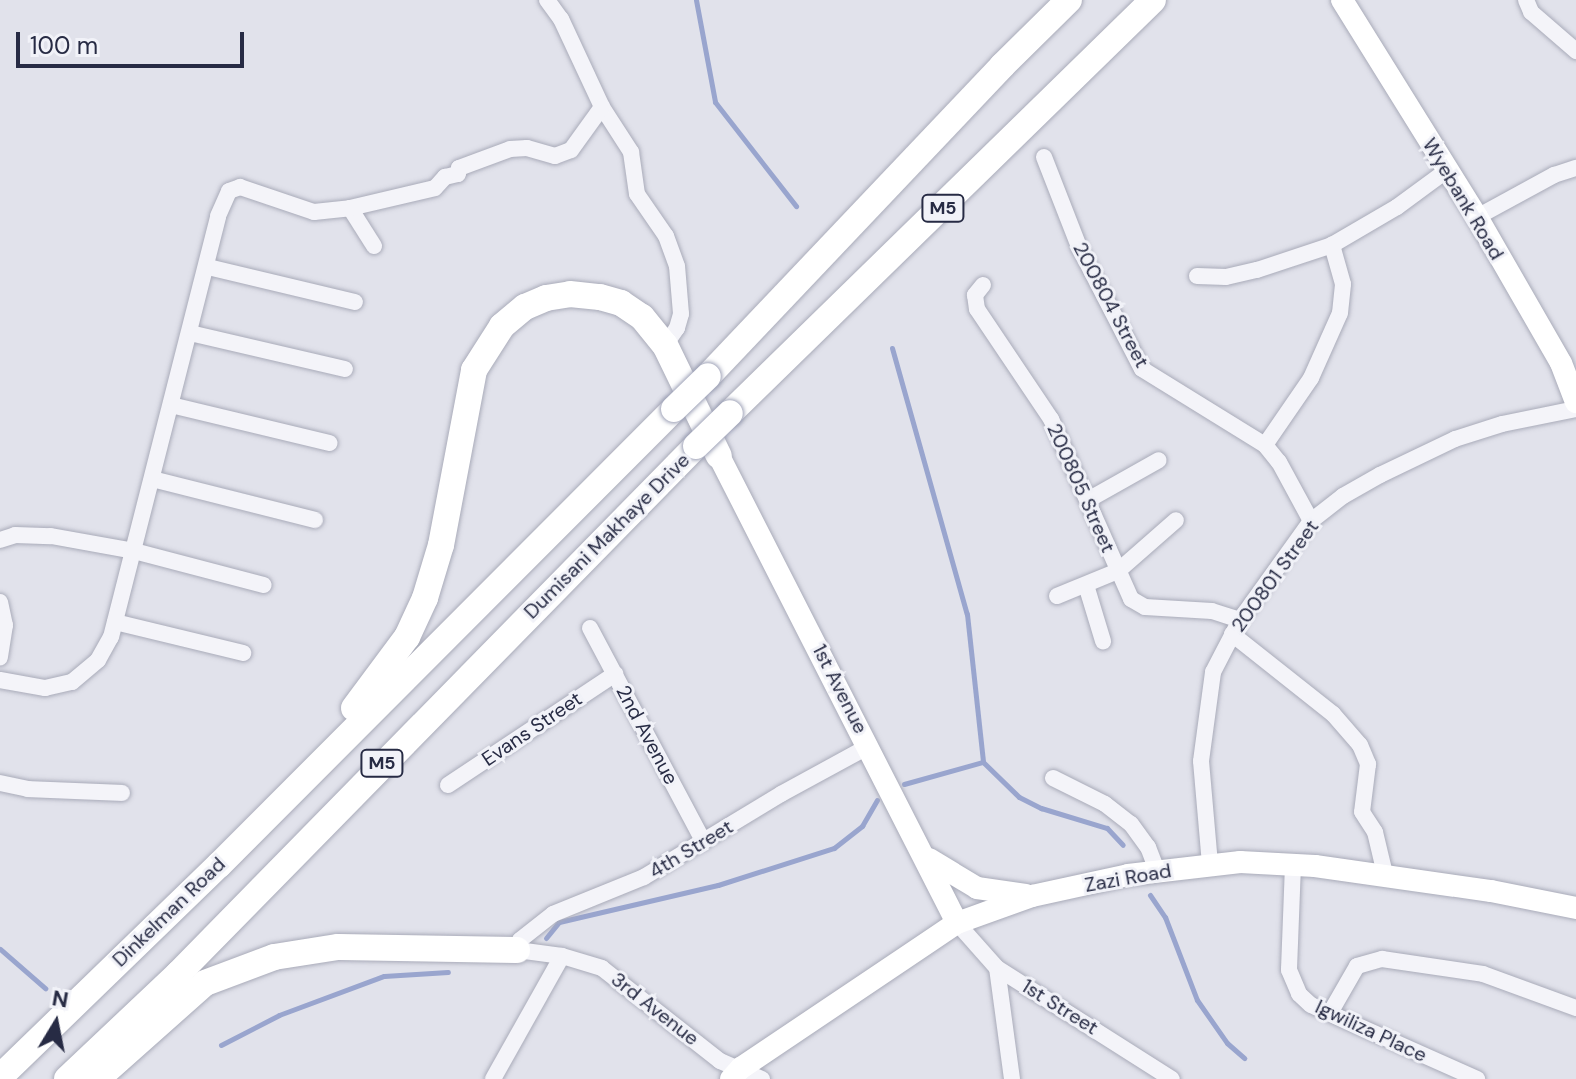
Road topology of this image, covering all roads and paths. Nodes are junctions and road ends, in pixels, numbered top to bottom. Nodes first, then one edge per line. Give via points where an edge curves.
1 (547, 0) edge
2 (1069, 0) edge
3 (1153, 0) edge
4 (1342, 0) edge
5 (1526, 0) edge
6 (1576, 51) edge
7 (602, 107) junction
8 (1044, 157) dead end
9 (1576, 168) edge
10 (1446, 171) junction
11 (350, 208) junction
12 (1477, 217) junction
13 (1332, 245) junction
14 (374, 246) dead end
15 (208, 267) junction
16 (1197, 276) dead end
17 (983, 285) dead end
18 (355, 302) dead end
19 (190, 333) junction
20 (665, 345) junction
21 (345, 369) dead end
22 (1576, 402) edge
23 (171, 405) junction
24 (1576, 409) edge
25 (329, 443) dead end
26 (1265, 445) junction
27 (708, 451) junction
28 (1159, 460) dead end
29 (152, 479) junction
30 (1088, 500) junction
31 (315, 520) dead end
32 (1176, 520) dead end
33 (1311, 521) junction
34 (0, 540) edge
35 (134, 551) junction
36 (1118, 571) junction
37 (264, 585) dead end
38 (1086, 585) junction
39 (1057, 596) dead end
40 (0, 602) edge
41 (115, 622) junction
42 (1236, 627) junction
43 (590, 628) dead end
44 (1103, 641) dead end
45 (243, 653) dead end
46 (0, 658) edge
47 (615, 674) junction
48 (0, 680) edge
49 (869, 746) junction
50 (1053, 778) dead end
51 (0, 783) edge
52 (448, 785) dead end
53 (122, 793) dead end
54 (269, 813) junction
55 (704, 842) junction
56 (925, 856) junction
57 (1210, 864) junction
58 (1293, 865) junction
59 (1157, 871) junction
60 (1385, 874) junction
61 (1032, 896) junction
62 (1576, 908) edge
63 (957, 923) junction
64 (517, 950) junction
65 (562, 956) junction
66 (997, 968) junction
67 (1576, 1008) edge
68 (1330, 1013) junction
69 (736, 1074) edge
70 (0, 1077) edge
71 (67, 1079) edge
72 (97, 1079) edge
73 (493, 1079) edge
74 (762, 1079) edge
75 (1012, 1079) edge
76 (1172, 1079) edge
77 (1477, 1079) edge

1 - 7 street
2 - 54 main road, Dumisani Makhaye Drive / M5, bridge via 708,376
3 - 27 main road, Dumisani Makhaye Drive / M5, bridge via 730,413
4 - 10 street, Wyebank Road
5 - 6 street via 1531,12
7 - 11 street via 571,150 555,156 510,149 459,168 435,188
7 - 20 street via 631,152 637,194 666,236 677,266 681,314
8 - 26 street, 200804 Street via 1079,247 1142,369
9 - 12 street
10 - 12 street, Wyebank Road
10 - 13 street
11 - 14 street
11 - 15 street via 314,212 240,187 229,191
12 - 22 street, Wyebank Road via 1561,363
13 - 16 street via 1241,274
13 - 26 street via 1343,284 1340,313 1311,378
15 - 18 street
15 - 19 street
17 - 30 street, 200805 Street via 975,295 977,309 1051,419
19 - 21 street
19 - 23 street
20 - 27 main road
20 - 54 main road via 642,317 600,297 546,298 502,326 474,370 441,545 407,637
23 - 25 street
23 - 29 street
24 - 33 street, 200801 Street via 1455,439 1343,496
26 - 33 street, 200804 Street
27 - 49 street, 1st Avenue
27 - 71 main road, Dumisani Makhaye Drive / M5
28 - 30 street
29 - 31 street
29 - 35 street
30 - 36 street, 200805 Street
32 - 36 street
33 - 42 street, 200801 Street
34 - 35 street via 33,534
35 - 37 street
35 - 41 street
36 - 38 street
36 - 42 street, 200805 Street via 1139,605 1212,611
38 - 39 street
38 - 44 street
40 - 46 street via 5,625
41 - 45 street
41 - 48 street via 98,660 72,682 45,688
42 - 57 street, 200801 Street via 1213,672 1203,738 1201,787
42 - 60 street via 1360,745 1368,764 1362,812 1375,832
43 - 47 street, 2nd Avenue
47 - 52 street, Evans Street
47 - 55 street, 2nd Avenue
49 - 55 street, 4th Street
49 - 56 street, 1st Avenue
50 - 59 street via 1119,812 1142,838
51 - 53 street
54 - 70 main road, Dinkelman Road / M5
55 - 64 street, 4th Street via 644,877 553,914 520,940
56 - 61 street via 977,888
56 - 63 street, 1st Avenue
57 - 58 street, Zazi Road
57 - 59 street, Zazi Road
58 - 60 street, Zazi Road
58 - 68 street, Igwiliza Place via 1289,970 1299,994
59 - 61 street, Zazi Road
60 - 62 street, Zazi Road
61 - 63 street, Zazi Road
63 - 66 street, 1st Street
63 - 69 street, Zazi Road
64 - 65 street, 3rd Avenue
64 - 72 main road via 338,947 274,957 205,983
65 - 69 street, 3rd Avenue via 617,977
65 - 73 street
66 - 75 street
66 - 76 street, 1st Street
67 - 68 street via 1483,974 1382,959 1357,966
68 - 77 street, Igwiliza Place
69 - 74 street, 3rd Avenue

